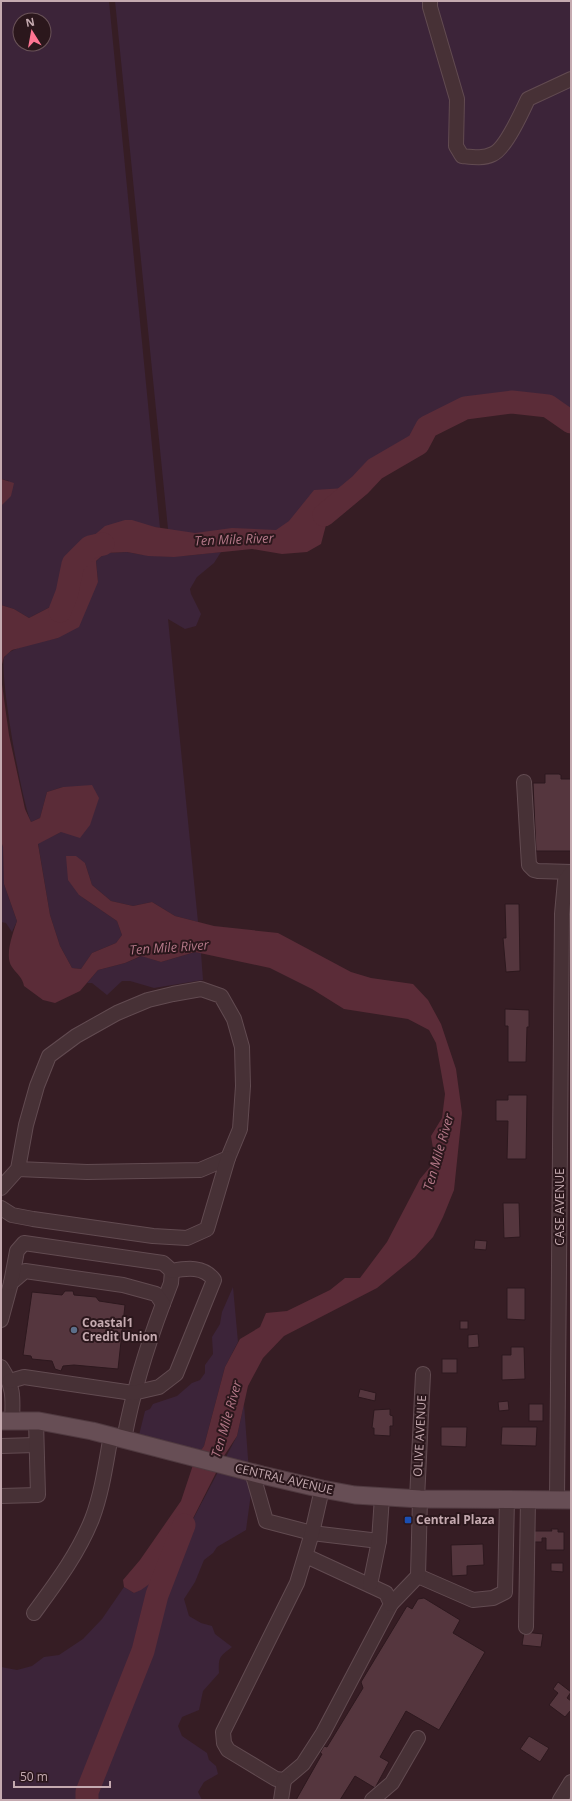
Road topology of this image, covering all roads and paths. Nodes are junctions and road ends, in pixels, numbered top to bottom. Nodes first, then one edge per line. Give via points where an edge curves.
1 (430, 1) edge
2 (571, 79) edge
3 (524, 782) dead end
4 (571, 873) edge
5 (566, 1084) edge
6 (228, 1158) junction
7 (18, 1169) junction
8 (1, 1188) edge
9 (1, 1208) edge
10 (172, 1271) junction
11 (11, 1283) junction
12 (565, 1289) edge
13 (163, 1304) junction
14 (1, 1320) edge
15 (1, 1367) edge
16 (422, 1374) dead end
17 (10, 1381) junction
18 (133, 1393) junction
19 (6, 1421) edge
20 (36, 1421) junction
21 (118, 1437) junction
22 (36, 1444) junction
23 (1, 1446) edge
24 (244, 1470) junction
25 (322, 1489) junction
26 (38, 1490) junction
27 (1, 1491) edge
28 (1, 1496) edge
29 (382, 1497) junction
30 (418, 1499) junction
31 (507, 1499) junction
32 (528, 1499) junction
33 (564, 1500) edge
34 (312, 1534) junction
35 (379, 1542) junction
36 (306, 1556) junction
37 (418, 1576) junction
38 (370, 1585) junction
39 (391, 1604) junction
40 (34, 1613) dead end
41 (526, 1627) dead end
42 (418, 1738) dead end
43 (284, 1780) junction
44 (571, 1782) edge
45 (281, 1800) edge
46 (372, 1800) edge
47 (560, 1800) edge

1 - 2 street via 457,99 456,146 462,156 478,158 494,154 513,130 528,99
3 - 4 street via 529,865 538,871
4 - 5 street, CASE AVENUE via 565,881 562,914
5 - 12 street, CASE AVENUE
6 - 7 street via 200,1170 87,1172
6 - 7 street via 240,1129 242,1047 234,1019 221,996 201,989 148,1000 117,1013 76,1036 49,1056 26,1125
6 - 9 street via 207,1229 187,1238 153,1236 33,1219 12,1215
7 - 8 street
10 - 11 street via 163,1263 24,1243 17,1251
10 - 13 street via 171,1283
10 - 18 street via 189,1267 209,1273 214,1280 176,1374 159,1387
11 - 13 street via 25,1271 52,1274 123,1284 156,1294
11 - 14 street
12 - 33 street, CASE AVENUE
13 - 18 street
15 - 17 street
16 - 30 street, OLIVE AVENUE
17 - 18 street via 24,1377
17 - 19 street via 13,1398
18 - 21 street
19 - 20 main road, CENTRAL AVENUE
20 - 21 main road, CENTRAL AVENUE
20 - 22 street
21 - 24 main road, CENTRAL AVENUE
21 - 40 street via 104,1474 92,1518 73,1559
22 - 23 street
22 - 26 street
24 - 25 main road, CENTRAL AVENUE
24 - 34 street via 266,1521
25 - 29 main road, CENTRAL AVENUE
25 - 34 street
26 - 27 street
26 - 28 street via 38,1495
29 - 30 main road, CENTRAL AVENUE
29 - 35 street
30 - 31 main road, CENTRAL AVENUE
30 - 37 street, OLIVE AVENUE
31 - 32 main road, CENTRAL AVENUE
31 - 37 street via 504,1592 493,1598 473,1600
32 - 33 main road, CENTRAL AVENUE
32 - 41 street
34 - 35 street
34 - 36 street
35 - 38 street
36 - 38 street
36 - 43 street via 297,1583 223,1732 228,1750 276,1779
37 - 39 street
38 - 39 street via 386,1593
39 - 43 street via 323,1732 303,1764
42 - 46 street via 392,1783
43 - 45 street
44 - 47 street

